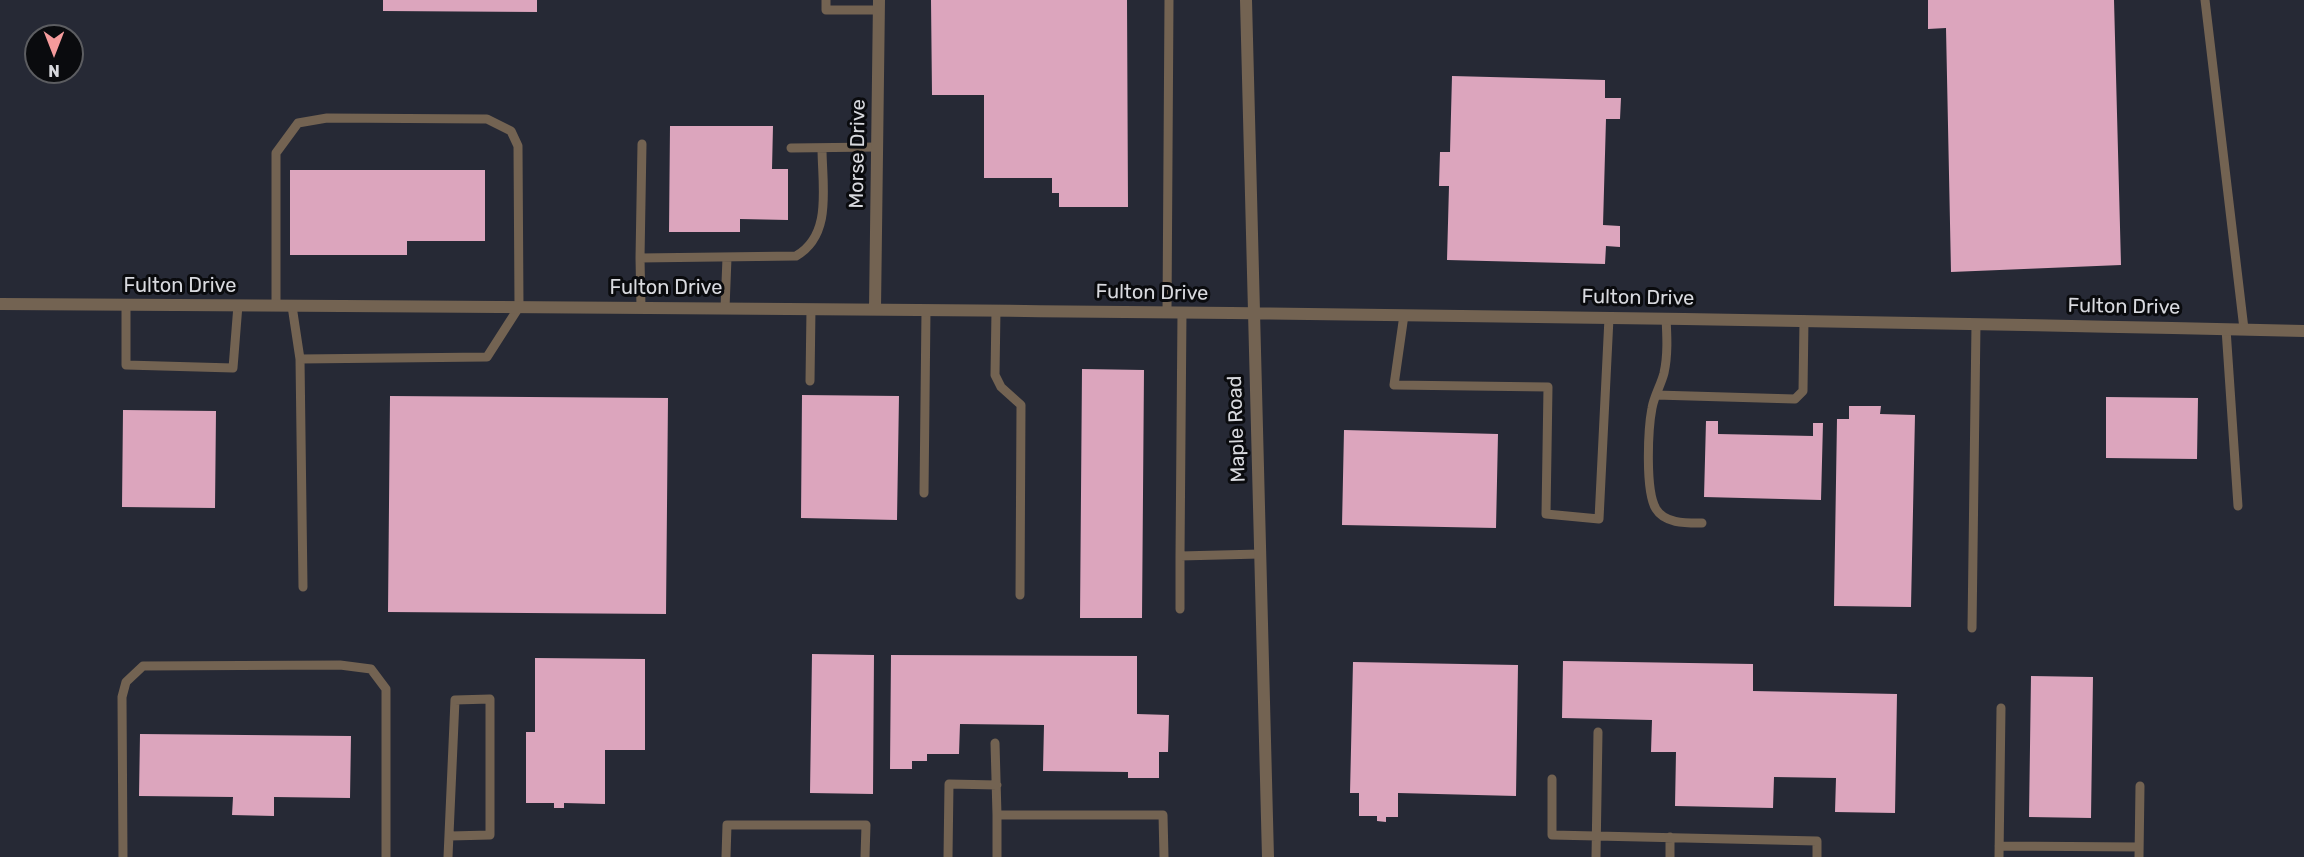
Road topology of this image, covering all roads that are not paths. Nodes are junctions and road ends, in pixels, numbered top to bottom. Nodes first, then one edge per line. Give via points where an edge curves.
1 (826, 0) edge
2 (1168, 0) edge
3 (1246, 0) edge
4 (2205, 0) edge
5 (879, 5) edge
6 (642, 144) dead end
7 (877, 147) junction
8 (791, 148) dead end
9 (822, 148) junction
10 (640, 258) junction
11 (727, 258) junction
12 (0, 304) edge
13 (126, 305) junction
14 (238, 305) junction
15 (276, 306) junction
16 (292, 306) junction
17 (519, 307) junction
18 (641, 308) junction
19 (725, 308) junction
20 (811, 309) junction
21 (875, 309) junction
22 (926, 310) junction
23 (996, 310) junction
24 (1167, 312) junction
25 (1182, 312) junction
26 (1253, 313) junction
27 (1404, 315) junction
28 (1610, 318) junction
29 (1666, 318) junction
30 (1804, 320) junction
31 (1976, 324) junction
32 (2226, 329) junction
33 (2244, 329) junction
34 (2304, 331) edge
35 (300, 359) junction
36 (810, 381) dead end
37 (1656, 395) junction
38 (924, 493) dead end
39 (2238, 506) dead end
40 (1702, 524) dead end
41 (1260, 554) junction
42 (1180, 556) junction
43 (303, 588) dead end
44 (1020, 595) dead end
45 (1180, 609) dead end
46 (1972, 628) dead end
47 (2001, 708) dead end
48 (1598, 732) dead end
49 (995, 743) dead end
50 (1552, 779) dead end
51 (997, 785) junction
52 (2140, 786) dead end
53 (997, 813) junction
54 (450, 836) junction
55 (1597, 837) junction
56 (1670, 837) junction
57 (1999, 846) junction
58 (2139, 852) edge
59 (123, 857) edge
60 (386, 857) edge
61 (448, 857) edge
62 (726, 857) edge
63 (865, 857) edge
64 (948, 857) edge
65 (997, 857) edge
66 (1164, 857) edge
67 (1268, 857) edge
68 (1596, 857) edge
69 (1670, 857) edge
70 (1817, 857) edge
71 (1999, 857) edge

1 - 5 lane via 826,10
2 - 24 lane
3 - 26 street, Maple Road
4 - 33 lane
5 - 7 street, Morse Drive
6 - 10 lane
7 - 9 lane
7 - 21 street, Morse Drive
8 - 9 lane
9 - 11 lane via 822,223 810,248 796,256
10 - 11 lane
10 - 18 lane
11 - 19 lane
12 - 13 street, Fulton Drive
13 - 14 street, Fulton Drive
13 - 14 lane via 126,365 233,368
14 - 15 street, Fulton Drive
15 - 16 street, Fulton Drive
15 - 17 lane via 276,153 298,123 327,118 487,119 511,131 518,146
16 - 17 street, Fulton Drive
16 - 35 lane
17 - 18 street, Fulton Drive
17 - 35 lane via 487,357
18 - 19 street, Fulton Drive
19 - 20 street, Fulton Drive
20 - 21 street, Fulton Drive
20 - 36 lane
21 - 22 street, Fulton Drive
22 - 23 street, Fulton Drive
22 - 38 lane
23 - 24 street, Fulton Drive
23 - 44 lane via 995,375 1001,387 1021,405
24 - 25 street, Fulton Drive
25 - 26 street, Fulton Drive
25 - 42 lane
26 - 27 street, Fulton Drive
26 - 41 street, Maple Road
27 - 28 street, Fulton Drive
27 - 28 lane via 1394,386 1548,387 1546,514 1599,519
28 - 29 street, Fulton Drive
29 - 30 street, Fulton Drive
29 - 37 lane via 1665,365
30 - 31 street, Fulton Drive
30 - 37 lane via 1803,391 1795,399
31 - 32 street, Fulton Drive
31 - 46 lane
32 - 33 street, Fulton Drive
32 - 39 lane
33 - 34 street, Fulton Drive
35 - 43 lane
37 - 40 lane via 1650,434 1650,488 1655,508 1664,517 1683,524
41 - 42 lane
41 - 67 street, Maple Road
42 - 45 lane
47 - 57 lane
48 - 55 lane
49 - 51 lane
50 - 55 lane via 1552,835
51 - 53 lane
51 - 64 lane via 949,784
52 - 58 lane
53 - 65 lane
53 - 66 lane via 1163,815
54 - 54 lane via 455,700 490,699 490,835
54 - 61 lane
55 - 56 lane
55 - 68 lane
56 - 69 lane
56 - 70 lane via 1817,841
57 - 58 lane
57 - 71 lane
59 - 60 lane via 122,697 126,682 143,666 340,665 370,669 386,689
62 - 63 lane via 727,825 866,825

